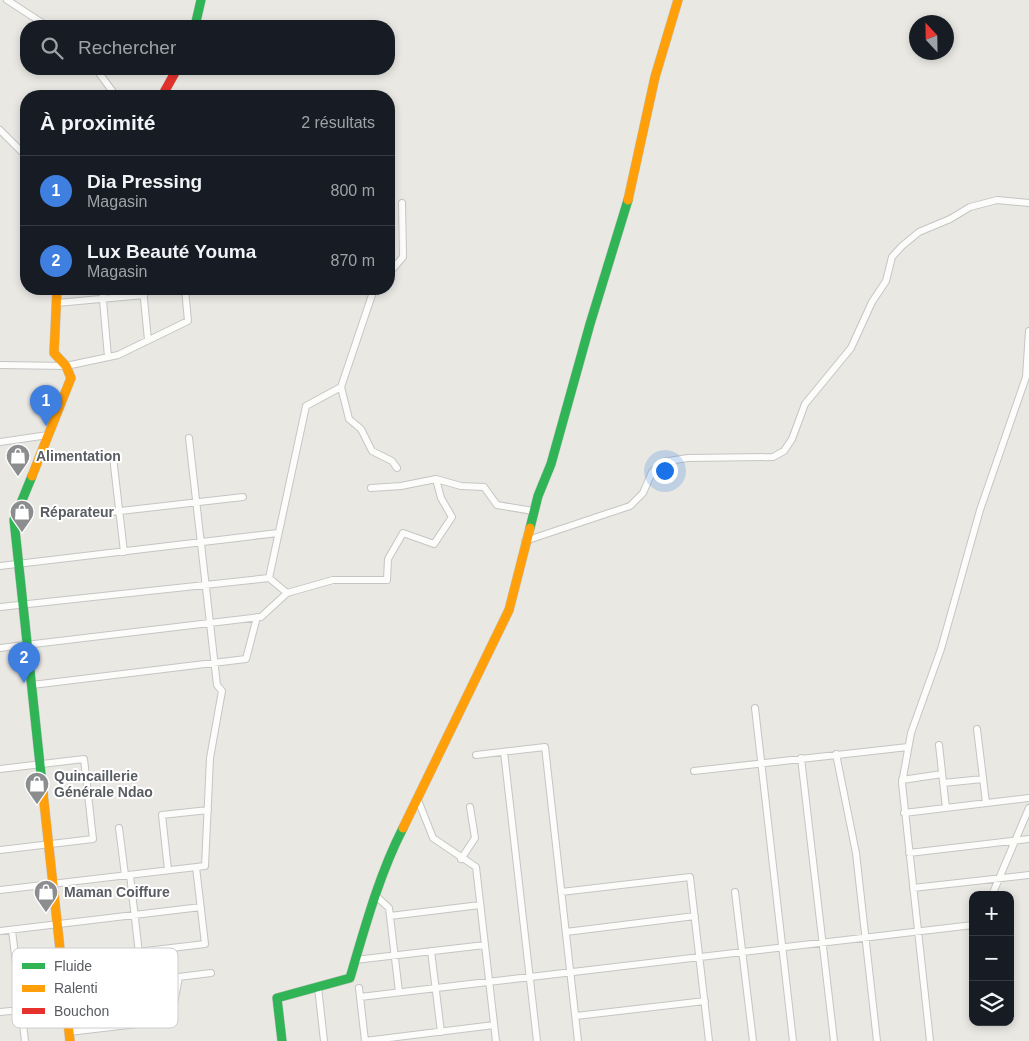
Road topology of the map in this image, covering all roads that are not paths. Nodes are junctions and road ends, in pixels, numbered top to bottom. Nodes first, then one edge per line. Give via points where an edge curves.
1 (6, 0) edge
2 (201, 0) edge
3 (678, 0) edge
4 (0, 1) edge
5 (38, 20) edge
6 (196, 20) edge
7 (100, 75) edge
8 (174, 75) edge
9 (112, 90) edge
10 (165, 90) edge
11 (0, 130) edge
12 (20, 150) edge
13 (402, 203) dead end
14 (1029, 203) edge
15 (395, 266) edge
16 (57, 295) edge
17 (103, 295) edge
18 (126, 295) edge
19 (143, 295) edge
20 (186, 295) edge
21 (372, 295) edge
22 (103, 299) junction
23 (57, 303) junction
24 (1029, 331) edge
25 (148, 340) junction
26 (108, 357) junction
27 (0, 365) edge
28 (66, 366) junction
29 (341, 387) junction
30 (48, 435) junction
31 (189, 438) dead end
32 (0, 442) edge
33 (113, 457) dead end
34 (397, 468) dead end
35 (436, 479) junction
36 (371, 488) dead end
37 (243, 497) dead end
38 (196, 502) junction
39 (533, 511) junction
40 (119, 512) junction
41 (94, 514) dead end
42 (278, 533) junction
43 (525, 541) junction
44 (201, 543) junction
45 (124, 552) junction
46 (18, 563) junction
47 (0, 566) edge
48 (269, 578) junction
49 (206, 583) junction
50 (287, 593) junction
51 (23, 605) junction
52 (0, 607) edge
53 (257, 617) junction
54 (210, 623) junction
55 (27, 644) junction
56 (0, 648) edge
57 (215, 663) junction
58 (32, 684) junction
59 (755, 708) dead end
60 (977, 728) dead end
61 (938, 745) dead end
62 (908, 747) junction
63 (504, 752) junction
64 (836, 754) junction
65 (476, 755) dead end
66 (801, 758) junction
67 (761, 763) junction
68 (40, 764) junction
69 (0, 769) edge
70 (694, 771) dead end
71 (942, 774) junction
72 (983, 778) junction
73 (902, 780) junction
74 (943, 783) junction
75 (1029, 798) edge
76 (418, 800) junction
77 (986, 804) junction
78 (470, 807) dead end
79 (946, 808) junction
80 (1029, 808) edge
81 (208, 810) junction
82 (904, 813) junction
83 (119, 828) dead end
84 (1029, 839) edge
85 (1015, 840) junction
86 (49, 844) junction
87 (0, 850) edge
88 (909, 853) junction
89 (461, 859) junction
90 (196, 867) junction
91 (168, 870) junction
92 (127, 875) junction
93 (1029, 875) edge
94 (998, 878) junction
95 (53, 884) junction
96 (913, 888) junction
97 (0, 890) edge
98 (993, 891) edge
99 (561, 892) junction
100 (736, 892) dead end
101 (376, 896) junction
102 (480, 905) junction
103 (201, 907) junction
104 (135, 915) junction
105 (390, 916) junction
106 (695, 916) junction
107 (57, 924) junction
108 (969, 925) edge
109 (12, 930) junction
110 (0, 931) edge
111 (918, 931) junction
112 (566, 932) junction
113 (865, 937) junction
114 (822, 942) junction
115 (485, 945) junction
116 (782, 947) junction
117 (14, 948) edge
118 (60, 948) edge
119 (139, 948) edge
120 (172, 948) edge
121 (432, 951) junction
122 (742, 952) junction
123 (395, 956) junction
124 (700, 957) junction
125 (355, 960) junction
126 (570, 972) junction
127 (212, 974) dead end
128 (179, 977) joint
129 (530, 977) junction
130 (178, 982) edge
131 (489, 982) junction
132 (318, 987) junction
133 (359, 988) dead end
134 (436, 988) junction
135 (399, 992) junction
136 (360, 997) junction
137 (704, 1001) junction
138 (576, 1016) junction
139 (494, 1025) junction
140 (23, 1028) edge
141 (120, 1028) edge
142 (441, 1032) junction
143 (70, 1037) edge
144 (24, 1041) edge
145 (282, 1041) edge
146 (324, 1041) edge
147 (365, 1041) edge
148 (496, 1041) edge
149 (537, 1041) edge
150 (578, 1041) edge
151 (709, 1041) edge
152 (753, 1041) edge
153 (793, 1041) edge
154 (834, 1041) edge
155 (877, 1041) edge
156 (930, 1041) edge

1 - 4 street
1 - 5 street
2 - 6 street
3 - 39 street via 654,78 633,184 551,464
7 - 9 street
8 - 10 street
11 - 12 street
13 - 15 street via 403,257
14 - 43 street via 997,200 970,208 919,232 902,246 892,257 886,281 872,302 851,348 805,404 784,451 773,457 688,458 662,462 630,506
16 - 23 street
17 - 22 street
18 - 22 street
19 - 25 street
20 - 25 street via 188,321
21 - 29 street
22 - 23 street
22 - 26 street
23 - 28 street via 54,353
24 - 62 street via 1026,377 980,510 941,650
25 - 26 street
26 - 28 street
27 - 28 street
28 - 30 street via 71,378
29 - 34 street via 349,419 361,429 372,452 392,461
29 - 42 street via 306,406
30 - 32 street
30 - 46 street via 14,520
31 - 38 street
33 - 40 street
35 - 36 street
35 - 39 street via 460,486 484,487 497,505
35 - 50 street via 441,498 452,517 434,544 404,533 388,559 387,580 333,580
37 - 38 street
38 - 40 street
38 - 44 street
39 - 43 street
40 - 41 street
40 - 45 street
42 - 44 street
42 - 48 street
43 - 76 street via 510,610
44 - 45 street
44 - 49 street
45 - 46 street
46 - 47 street
46 - 51 street
48 - 49 street
48 - 50 street
49 - 51 street
49 - 54 street
50 - 53 street
51 - 52 street
51 - 55 street
53 - 54 street
53 - 57 street via 246,659
54 - 55 street
54 - 57 street
55 - 56 street
55 - 58 street
57 - 58 street
57 - 81 street via 217,685 222,691 210,758
58 - 68 street
59 - 67 street
60 - 72 street
61 - 71 street
62 - 64 street
62 - 73 street
63 - 65 street
63 - 99 street via 545,747
63 - 129 street
64 - 66 street
64 - 113 street via 856,853
66 - 67 street
66 - 114 street
67 - 70 street
67 - 116 street
68 - 69 street
68 - 86 street
68 - 86 street via 84,759 93,839
71 - 73 street
71 - 74 street
72 - 74 street
72 - 77 street
73 - 82 street
74 - 79 street
75 - 77 street
76 - 89 street via 433,838
76 - 101 street via 395,844
77 - 79 street
78 - 89 street via 475,838
79 - 82 street
80 - 85 street
81 - 90 street via 205,866
81 - 91 street via 162,815
82 - 88 street
83 - 92 street
84 - 85 street
85 - 88 street
85 - 94 street
86 - 87 street
86 - 95 street
88 - 96 street
89 - 102 street via 476,867
90 - 91 street
90 - 103 street
91 - 92 street
92 - 95 street
92 - 104 street
93 - 94 street
94 - 96 street
94 - 98 street
95 - 97 street
95 - 107 street
96 - 111 street
99 - 106 street via 690,877
99 - 112 street
100 - 122 street
101 - 105 street via 390,908
101 - 125 street
102 - 105 street
102 - 115 street
103 - 104 street
103 - 120 street via 205,944
104 - 107 street
104 - 119 street
105 - 123 street
106 - 112 street
106 - 124 street
107 - 109 street
107 - 118 street
108 - 111 street
109 - 110 street
109 - 117 street
111 - 113 street
111 - 156 street
112 - 126 street
113 - 114 street
113 - 155 street
114 - 116 street
114 - 154 street
115 - 121 street
115 - 131 street
116 - 122 street
116 - 153 street
121 - 123 street
121 - 134 street
122 - 124 street
122 - 152 street
123 - 125 street
123 - 135 street
124 - 126 street
124 - 137 street
125 - 132 street via 350,978
126 - 129 street
126 - 138 street
127 - 128 street
128 - 130 street
129 - 131 street
129 - 149 street
131 - 134 street
131 - 139 street
132 - 145 street via 277,998
132 - 146 street
133 - 136 street
134 - 135 street
134 - 142 street
135 - 136 street
136 - 147 street
137 - 138 street
137 - 151 street
138 - 150 street
139 - 142 street
139 - 148 street
140 - 144 street
141 - 143 street
142 - 147 street

